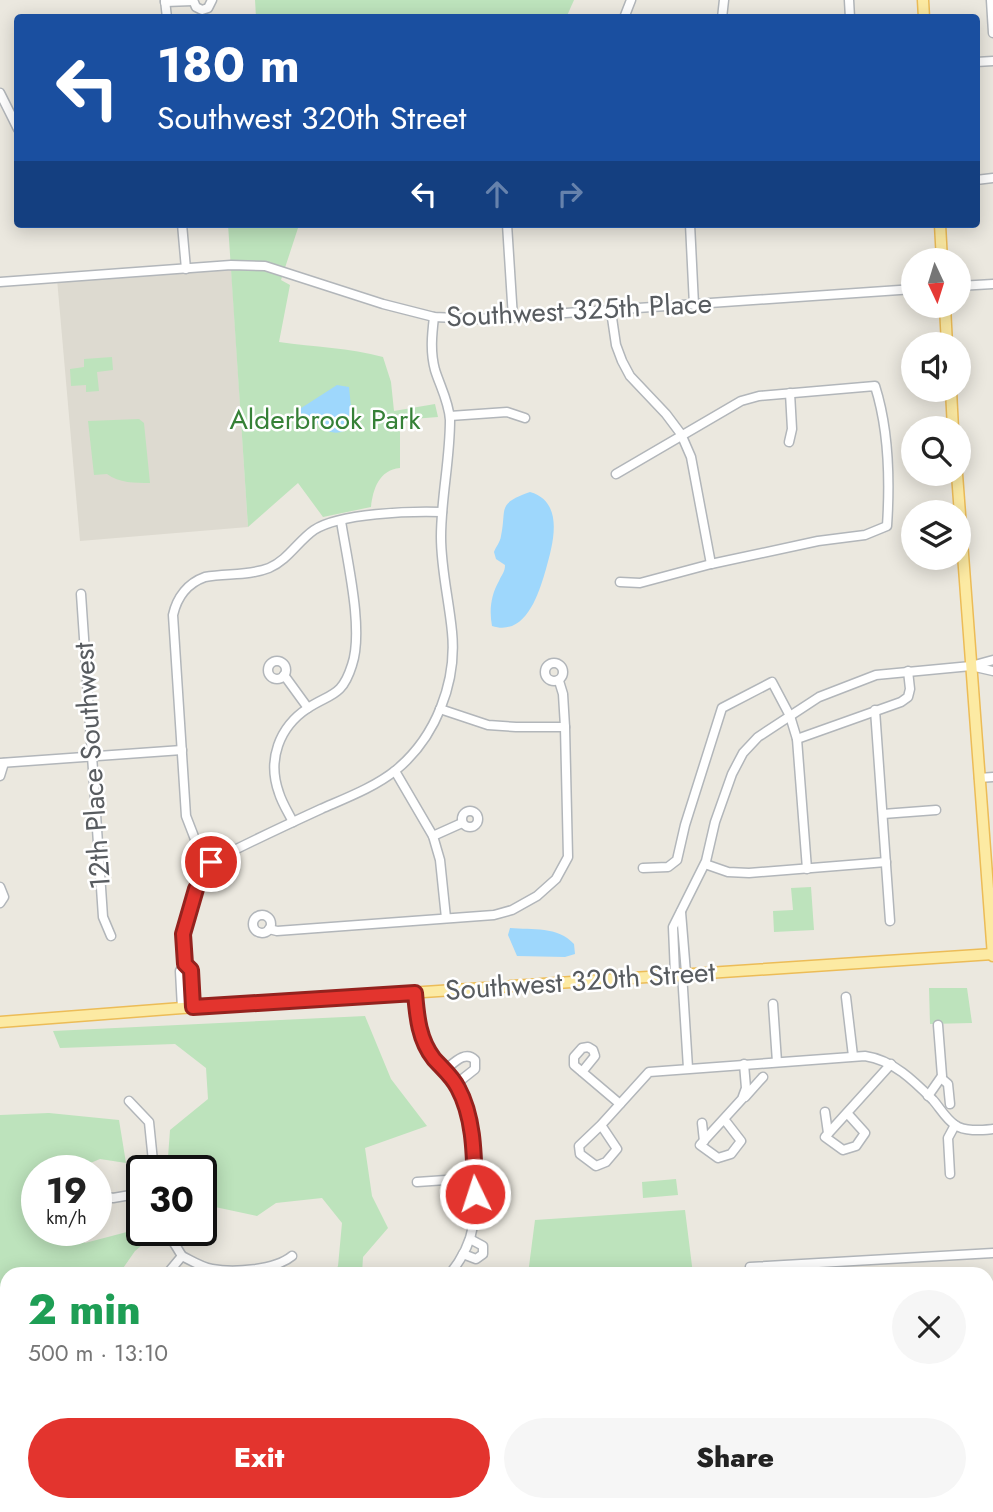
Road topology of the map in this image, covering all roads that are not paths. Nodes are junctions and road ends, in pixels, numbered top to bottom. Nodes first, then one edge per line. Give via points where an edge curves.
1 (193, 0) edge
2 (212, 0) edge
3 (991, 0) edge
4 (165, 1) edge
5 (993, 33) edge
6 (0, 93) edge
7 (14, 121) edge
8 (182, 228) edge
9 (507, 228) edge
10 (690, 228) edge
11 (940, 228) edge
12 (941, 248) edge
13 (186, 269) junction
14 (0, 282) edge
15 (993, 284) edge
16 (971, 285) edge
17 (901, 290) edge
18 (694, 305) junction
19 (611, 311) junction
20 (434, 317) junction
21 (513, 318) junction
22 (790, 393) junction
23 (450, 416) junction
24 (526, 418) dead end
25 (681, 434) junction
26 (789, 442) dead end
27 (616, 474) dead end
28 (958, 486) edge
29 (442, 512) junction
30 (341, 521) junction
31 (711, 564) junction
32 (620, 582) dead end
33 (80, 594) dead end
34 (993, 660) edge
35 (971, 666) junction
36 (908, 671) junction
37 (993, 671) edge
38 (284, 675) dead end
39 (559, 681) dead end
40 (308, 708) junction
41 (440, 709) junction
42 (875, 710) junction
43 (790, 716) junction
44 (565, 727) junction
45 (797, 738) junction
46 (182, 750) junction
47 (90, 758) junction
48 (2, 763) edge
49 (395, 771) junction
50 (0, 775) edge
51 (993, 777) edge
52 (979, 778) junction
53 (936, 810) dead end
54 (883, 814) junction
55 (293, 822) junction
56 (462, 823) dead end
57 (433, 836) junction
58 (211, 862) junction
59 (886, 862) junction
60 (705, 864) junction
61 (643, 868) dead end
62 (807, 869) junction
63 (0, 887) edge
64 (0, 903) edge
65 (446, 918) junction
66 (890, 921) dead end
67 (269, 929) dead end
68 (111, 936) dead end
69 (993, 955) edge
70 (185, 964) junction
71 (681, 974) junction
72 (415, 993) junction
73 (846, 997) dead end
74 (773, 1004) dead end
75 (193, 1007) junction
76 (182, 1008) junction
77 (0, 1023) edge
78 (938, 1025) dead end
79 (853, 1056) junction
80 (777, 1062) junction
81 (744, 1064) junction
82 (891, 1064) junction
83 (688, 1069) junction
84 (445, 1070) junction
85 (582, 1072) dead end
86 (763, 1077) dead end
87 (941, 1078) junction
88 (456, 1084) junction
89 (928, 1096) junction
90 (743, 1099) junction
91 (129, 1101) dead end
92 (620, 1104) junction
93 (950, 1104) dead end
94 (825, 1112) dead end
95 (847, 1113) junction
96 (724, 1119) junction
97 (702, 1123) dead end
98 (601, 1125) junction
99 (955, 1125) junction
100 (993, 1129) edge
101 (828, 1133) junction
102 (704, 1141) junction
103 (152, 1155) edge
104 (950, 1174) dead end
105 (475, 1178) junction
106 (417, 1182) dead end
107 (470, 1239) junction
108 (176, 1246) edge
109 (993, 1253) edge
110 (463, 1254) junction
111 (182, 1256) junction
112 (292, 1256) dead end
113 (173, 1267) edge
114 (205, 1267) edge
115 (269, 1267) edge
116 (455, 1267) edge
117 (750, 1267) dead end

1 - 2 street via 202,10
1 - 4 street
3 - 5 street
6 - 7 street
8 - 13 street
9 - 21 street
10 - 18 street
11 - 12 main road
13 - 14 street, Southwest 325th Place
13 - 20 street, Southwest 325th Place via 265,266
15 - 16 street
17 - 18 street, Southwest 325th Place
18 - 19 street, Southwest 325th Place
19 - 21 street, Southwest 325th Place
19 - 25 street via 616,345 630,376
20 - 21 street, Southwest 325th Place
20 - 23 street via 432,353
22 - 25 street via 741,401
22 - 26 street
22 - 31 street via 876,386 885,442 887,526 865,535
23 - 24 street via 507,412
23 - 29 street
25 - 27 street
25 - 31 street via 694,470
28 - 35 main road
29 - 30 street via 403,511
29 - 41 street via 453,647
30 - 40 street via 355,655 341,687 331,698
30 - 46 street via 313,531 268,568 205,577 175,604
31 - 32 street via 640,583
33 - 47 street, 12th Place Southwest
34 - 35 street
35 - 36 street
35 - 37 street
35 - 52 main road
36 - 42 street via 908,697
36 - 43 street via 847,685
38 - 40 street
39 - 44 street
40 - 55 street via 278,741 274,760 279,793
41 - 44 street via 488,725
41 - 49 street via 411,756
42 - 45 street
42 - 54 street
43 - 45 street
43 - 60 street via 743,753 715,822
43 - 61 street via 772,682 723,708 677,860 667,867
44 - 65 street via 566,863 556,879 527,902 494,915
45 - 62 street
46 - 47 street
46 - 58 street via 186,816 198,847
47 - 48 street
47 - 68 street, 12th Place Southwest via 103,916
48 - 50 street
49 - 55 street
49 - 57 street
51 - 52 street
52 - 69 main road
53 - 54 street
54 - 59 street
55 - 58 street
56 - 57 street
57 - 65 street
58 - 70 street via 196,889 183,934
59 - 62 street
59 - 66 street
60 - 62 street via 728,872
60 - 71 street via 673,927
63 - 64 street via 4,897
65 - 67 street
69 - 71 main road, Southwest 320th Street
70 - 75 street via 191,970
70 - 76 street via 180,971
71 - 72 main road, Southwest 320th Street
71 - 83 street
72 - 75 main road, Southwest 320th Street
72 - 84 street via 420,1032
73 - 79 street
74 - 80 street
75 - 76 main road, Southwest 320th Street
76 - 77 main road, Southwest 320th Street
78 - 87 street
79 - 80 street
79 - 82 street
80 - 81 street
81 - 83 street
81 - 90 street
82 - 89 street
82 - 95 street
83 - 92 street via 649,1072
84 - 88 street
84 - 88 street via 464,1056 475,1060 475,1069
85 - 92 street
86 - 90 street
87 - 89 street
87 - 93 street via 948,1084
88 - 105 street via 469,1120
89 - 99 street
90 - 96 street
91 - 103 street via 149,1122
92 - 98 street
94 - 101 street
95 - 101 street
95 - 101 street via 866,1132 856,1146 840,1149 825,1137
96 - 102 street
96 - 102 street via 741,1139 731,1154 715,1157 700,1145
97 - 102 street
98 - 98 street via 578,1149 596,1166 617,1149
99 - 100 street
99 - 104 street via 948,1138
105 - 106 street
105 - 107 street
107 - 110 street
107 - 110 street via 483,1246 483,1254 476,1259
108 - 111 street
109 - 117 street
110 - 116 street
111 - 113 street
111 - 114 street
112 - 115 street

